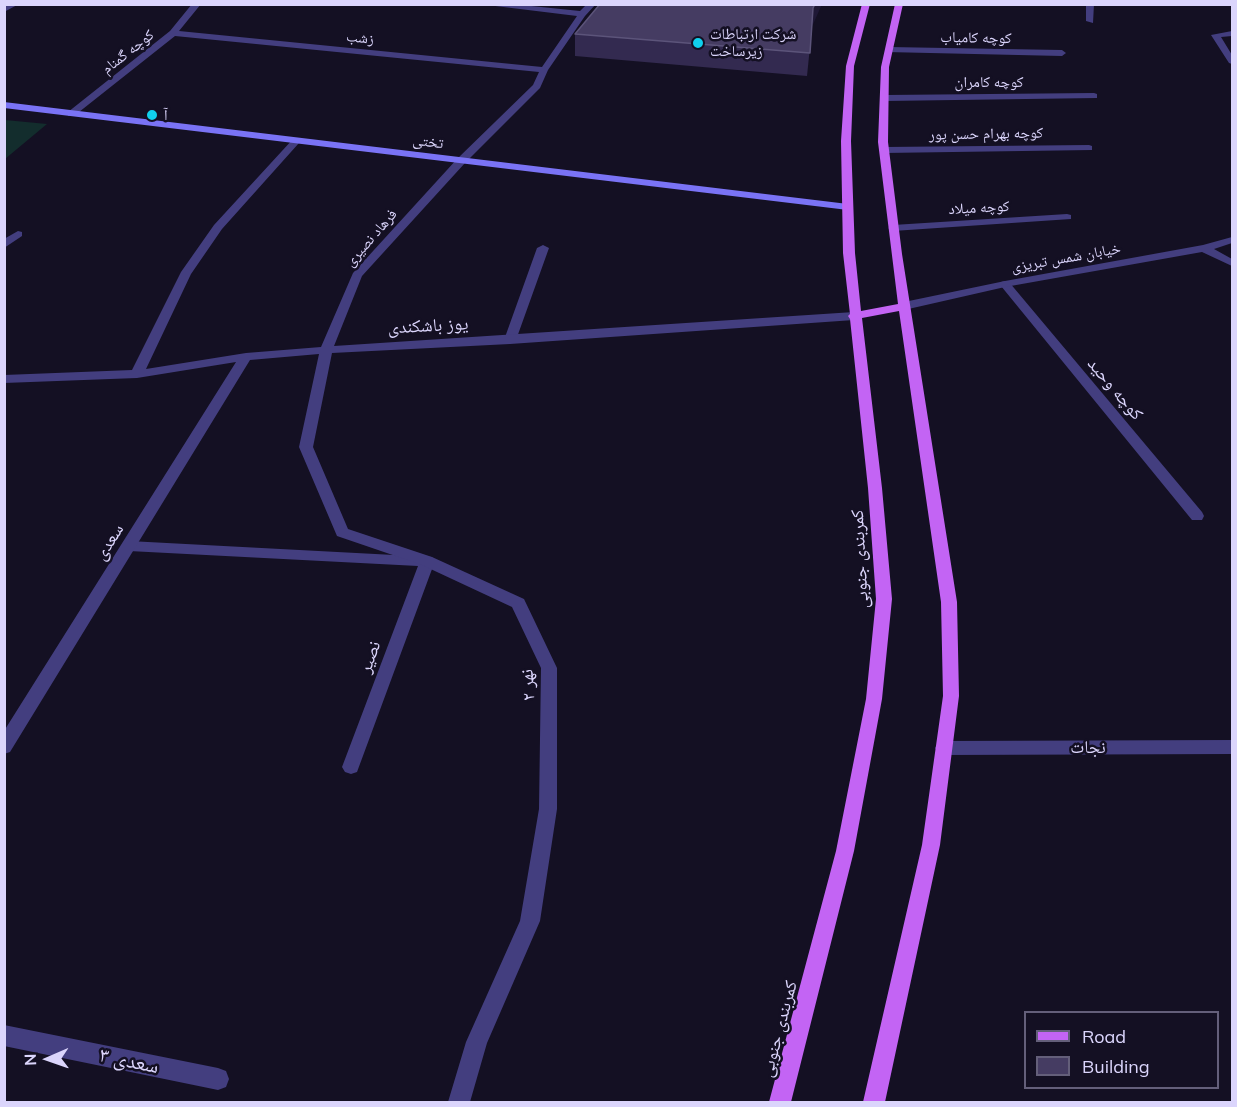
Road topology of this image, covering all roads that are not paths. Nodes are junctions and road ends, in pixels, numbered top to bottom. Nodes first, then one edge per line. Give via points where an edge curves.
1 (15, 4) edge
2 (197, 4) edge
3 (483, 4) edge
4 (592, 4) edge
5 (866, 4) edge
6 (899, 4) edge
7 (1090, 4) edge
8 (4, 10) edge
9 (582, 14) junction
10 (1090, 21) dead end
11 (173, 33) junction
12 (1233, 34) edge
13 (889, 51) junction
14 (1062, 53) dead end
15 (1233, 61) edge
16 (544, 69) junction
17 (1094, 96) dead end
18 (885, 98) junction
19 (4, 105) edge
20 (71, 114) junction
21 (296, 141) junction
22 (1089, 148) dead end
23 (884, 150) junction
24 (461, 161) junction
25 (848, 207) junction
26 (1067, 217) dead end
27 (893, 228) junction
28 (18, 234) dead end
29 (1233, 240) edge
30 (4, 245) edge
31 (543, 248) dead end
32 (1204, 248) junction
33 (1233, 263) edge
34 (1005, 284) junction
35 (904, 306) junction
36 (854, 316) junction
37 (510, 340) junction
38 (326, 350) junction
39 (246, 357) junction
40 (137, 374) junction
41 (4, 379) edge
42 (1197, 516) dead end
43 (129, 546) junction
44 (427, 561) junction
45 (4, 747) edge
46 (1233, 747) edge
47 (944, 748) junction
48 (351, 767) dead end
49 (4, 1035) edge
50 (218, 1079) dead end
51 (459, 1102) edge
52 (780, 1102) edge
53 (874, 1102) edge

1 - 8 street
2 - 11 street, کوچه گمنام
3 - 9 street
4 - 9 street, فرهاد نصیری
5 - 25 main road, کمربندی جنوبی via 850,66
6 - 13 main road
7 - 10 street
9 - 16 street, فرهاد نصیری
11 - 16 street, زشب
11 - 20 street, کوچه گمنام
12 - 15 street via 1215,35
13 - 14 street, کوچه کامیاب
13 - 18 main road
16 - 24 street, فرهاد نصیری via 537,86
17 - 18 street, کوچه کامران
18 - 23 main road
19 - 20 main road, تختی
20 - 21 main road, تختی
21 - 24 main road, تختی
21 - 40 street via 219,227 185,274
22 - 23 street, کوچه بهرام حسن پور
23 - 27 main road
24 - 25 main road, تختی
24 - 38 street, فرهاد نصیری via 357,275
25 - 36 main road, کمربندی جنوبی
26 - 27 street, کوچه میلاد
27 - 35 main road
28 - 30 street
29 - 32 street, خیابان شمس تبریزی
31 - 37 street
32 - 33 street
32 - 34 street, خیابان شمس تبریزی
34 - 35 street, خیابان شمس تبریزی
34 - 42 street, کوچه وحید
35 - 36 main road
35 - 47 main road via 949,602 951,696
36 - 37 street, یوز باشکندی
36 - 52 main road, کمربندی جنوبی via 884,599 874,699 845,851
37 - 38 street, یوز باشکندی
38 - 39 street, یوز باشکندی
38 - 44 street, نهر ۲ via 306,447 342,532
39 - 40 street, یوز باشکندی
39 - 43 street, سعدی
40 - 41 street, یوز باشکندی
43 - 44 street
43 - 45 street, سعدی
44 - 48 street, نصیر
44 - 51 street, نهر ۲ via 518,603 549,668 548,809 530,921 477,1042
46 - 47 street, نجات
47 - 53 main road via 931,845
49 - 50 street, سعدی ۳

